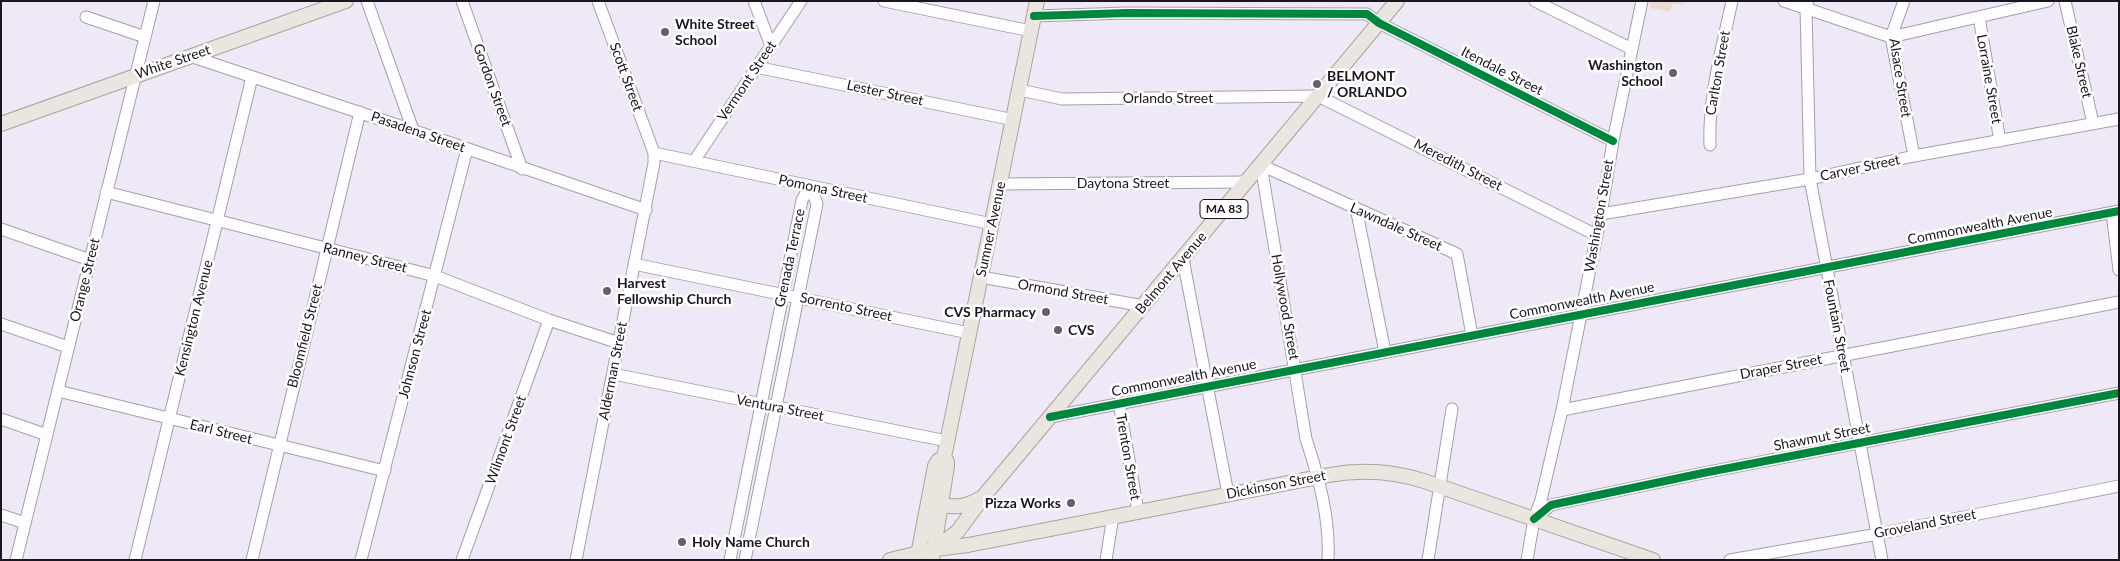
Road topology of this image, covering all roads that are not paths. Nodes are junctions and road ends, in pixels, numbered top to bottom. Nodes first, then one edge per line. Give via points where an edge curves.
1 (154, 1) edge
2 (346, 1) edge
3 (367, 1) edge
4 (462, 1) edge
5 (598, 1) edge
6 (754, 1) edge
7 (801, 1) edge
8 (884, 1) edge
9 (1037, 1) edge
10 (1397, 1) edge
11 (1535, 1) edge
12 (1642, 1) edge
13 (1732, 1) edge
14 (1784, 1) edge
15 (1904, 1) edge
16 (2048, 1) edge
17 (2065, 1) edge
18 (1807, 5) edge
19 (1034, 16) junction
20 (86, 17) dead end
21 (1979, 17) junction
22 (1379, 23) junction
23 (1032, 31) junction
24 (145, 37) junction
25 (1891, 37) junction
26 (771, 46) junction
27 (1632, 49) junction
28 (190, 56) junction
29 (756, 67) junction
30 (135, 76) junction
31 (252, 77) junction
32 (1020, 90) junction
33 (1318, 96) junction
34 (360, 112) junction
35 (2119, 118) edge
36 (1014, 120) junction
37 (2093, 123) junction
38 (1, 124) edge
39 (413, 130) junction
40 (1612, 141) junction
41 (2000, 141) junction
42 (1710, 145) dead end
43 (467, 149) junction
44 (654, 153) junction
45 (1914, 156) junction
46 (694, 161) junction
47 (1261, 165) junction
48 (522, 169) junction
49 (1810, 179) junction
50 (1247, 182) junction
51 (1000, 184) junction
52 (810, 186) junction
53 (106, 192) junction
54 (1356, 208) junction
55 (646, 210) junction
56 (2115, 212) edge
57 (1600, 214) junction
58 (218, 220) junction
59 (992, 224) junction
60 (1, 229) edge
61 (1596, 235) junction
62 (327, 248) junction
63 (1183, 259) junction
64 (90, 260) junction
65 (634, 264) junction
66 (1826, 269) junction
67 (2119, 270) edge
68 (435, 276) junction
69 (982, 277) junction
70 (782, 294) junction
71 (798, 298) junction
72 (2119, 302) edge
73 (1144, 306) junction
74 (1582, 314) junction
75 (549, 320) junction
76 (1, 324) edge
77 (969, 333) junction
78 (1472, 335) junction
79 (619, 343) junction
80 (68, 347) junction
81 (1385, 352) junction
82 (1843, 355) junction
83 (1295, 369) junction
84 (613, 374) junction
85 (1207, 385) junction
86 (58, 391) junction
87 (2119, 393) edge
88 (1119, 403) junction
89 (761, 404) junction
90 (776, 407) junction
91 (1452, 409) dead end
92 (1562, 410) junction
93 (1050, 417) junction
94 (1, 419) edge
95 (170, 419) junction
96 (47, 435) junction
97 (947, 442) junction
98 (1860, 443) junction
99 (279, 446) junction
100 (944, 457) junction
101 (385, 472) junction
102 (1318, 477) junction
103 (1439, 485) junction
104 (2119, 486) edge
105 (1228, 494) junction
106 (983, 497) junction
107 (927, 503) junction
108 (942, 506) junction
109 (1138, 511) junction
110 (1, 515) edge
111 (1113, 516) junction
112 (1534, 518) junction
113 (25, 523) junction
114 (1878, 534) junction
115 (933, 554) edge
116 (1628, 556) edge
117 (917, 557) edge
118 (16, 560) edge
119 (136, 560) edge
120 (252, 560) edge
121 (361, 560) edge
122 (462, 560) edge
123 (576, 560) edge
124 (730, 560) edge
125 (745, 560) edge
126 (890, 560) edge
127 (1106, 560) edge
128 (1328, 560) edge
129 (1428, 560) edge
130 (1527, 560) edge
131 (1654, 560) edge
132 (1730, 560) edge
133 (1882, 560) edge

1 - 24 street, Orange Street
2 - 28 main road, White Street
3 - 39 street
4 - 48 street, Gordon Street
5 - 44 street, Scott Street
6 - 26 street
7 - 26 street, Vermont Street
8 - 23 street
9 - 19 main road, Sumner Avenue
10 - 22 main road, Belmont Avenue / MA 83
11 - 27 street
12 - 27 street, Washington Street
13 - 42 street, Carlton Street via 1713,96
14 - 18 street
15 - 25 street, Alsace Street
16 - 21 street
17 - 37 street, Blake Street
18 - 25 street
18 - 49 street, Fountain Street
19 - 22 street, Itendale Street via 1354,13 1367,14
19 - 23 main road, Sumner Avenue
20 - 24 street
21 - 25 street
21 - 41 street, Lorraine Street
22 - 33 main road, Belmont Avenue / MA 83
22 - 40 street, Itendale Street
23 - 32 main road, Sumner Avenue
24 - 30 street, Orange Street
25 - 45 street, Alsace Street
26 - 29 street, Vermont Street
27 - 40 street, Washington Street
28 - 30 main road, White Street
28 - 31 street, Pasadena Street
29 - 36 street, Lester Street
29 - 46 street, Vermont Street
30 - 38 main road, White Street
30 - 53 street, Orange Street
31 - 34 street, Pasadena Street
31 - 58 street, Kensington Avenue
32 - 33 street, Orlando Street via 1062,99
32 - 36 main road, Sumner Avenue
33 - 47 main road, Belmont Avenue / MA 83
33 - 61 street, Meredith Street
34 - 39 street, Pasadena Street
34 - 62 street, Bloomfield Street
35 - 37 street, Carver Street
36 - 51 main road, Sumner Avenue
37 - 41 street, Carver Street
39 - 43 street, Pasadena Street
40 - 57 street, Washington Street
41 - 45 street, Carver Street
43 - 48 street, Pasadena Street
43 - 68 street, Johnson Street
44 - 46 street, Pomona Street
44 - 55 street, Alderman Street
45 - 49 street, Carver Street
46 - 52 street, Pomona Street
47 - 50 main road, Belmont Avenue / MA 83
47 - 54 street, Lawndale Street
47 - 83 street, Hollywood Street
48 - 55 street, Pasadena Street
49 - 57 street, Carver Street
49 - 66 street, Fountain Street
50 - 51 street, Daytona Street
50 - 63 main road, Belmont Avenue / MA 83
51 - 59 main road, Sumner Avenue
52 - 59 street, Pomona Street
52 - 70 street, Grenada Terrace via 802,200
52 - 71 street, Grenada Terrace via 817,204
53 - 58 street, Ranney Street
53 - 64 street, Orange Street
54 - 78 street, Lawndale Street via 1457,254
54 - 81 street
55 - 65 street, Alderman Street
56 - 66 street, Commonwealth Avenue
56 - 67 street
57 - 61 street, Washington Street
58 - 62 street, Ranney Street
58 - 95 street, Kensington Avenue
59 - 69 main road, Sumner Avenue
60 - 64 street
61 - 74 street, Washington Street
62 - 68 street, Ranney Street
62 - 99 street, Bloomfield Street
63 - 73 main road, Belmont Avenue / MA 83
63 - 85 street
64 - 80 street, Orange Street
65 - 70 street, Sorrento Street
65 - 79 street, Alderman Street
66 - 74 street, Commonwealth Avenue
66 - 82 street, Fountain Street
68 - 75 street, Ranney Street
68 - 101 street, Johnson Street
69 - 73 street, Ormond Street
69 - 77 main road, Sumner Avenue
70 - 71 street, Sorrento Street
70 - 89 street, Grenada Terrace
71 - 77 street, Sorrento Street
71 - 90 street, Grenada Terrace
72 - 82 street, Draper Street
73 - 93 main road, Belmont Avenue / MA 83
74 - 78 street, Commonwealth Avenue
74 - 92 street, Washington Street
75 - 79 street, Ranney Street
75 - 122 street, Wilmont Street
76 - 80 street
77 - 97 main road, Sumner Avenue
78 - 81 street, Commonwealth Avenue
79 - 84 street, Alderman Street
80 - 86 street, Orange Street
81 - 83 street, Commonwealth Avenue
82 - 92 street, Draper Street
82 - 98 street, Fountain Street
83 - 85 street, Commonwealth Avenue
83 - 102 street, Hollywood Street via 1306,439
84 - 89 street, Ventura Street
84 - 123 street, Alderman Street
85 - 88 street, Commonwealth Avenue
85 - 105 street
86 - 95 street, Earl Street
86 - 96 street, Orange Street
87 - 98 street, Shawmut Street
88 - 93 street, Commonwealth Avenue
88 - 109 street, Trenton Street
89 - 90 street, Ventura Street
89 - 124 street, Grenada Terrace
90 - 97 street, Ventura Street
90 - 125 street, Grenada Terrace
91 - 103 street
92 - 112 street, Washington Street
93 - 106 main road, Belmont Avenue / MA 83
94 - 96 street
95 - 99 street, Earl Street
95 - 119 street, Kensington Avenue
96 - 113 street, Orange Street
97 - 100 main road, Sumner Avenue
98 - 112 street, Shawmut Street via 1578,498 1551,505
98 - 114 street, Fountain Street
99 - 101 street, Earl Street
99 - 120 street, Bloomfield Street
100 - 107 main road, Sumner Avenue via 935,466
100 - 108 main road, Sumner Avenue via 948,462
101 - 121 street, Johnson Street
102 - 103 main road, Dickinson Street via 1374,471
102 - 105 main road, Dickinson Street
102 - 128 street, Hollywood Street via 1326,518
103 - 112 main road, Dickinson Street
103 - 129 street
104 - 114 street, Groveland Street
105 - 109 main road, Dickinson Street
106 - 108 main road, Belmont Avenue / MA 83 via 960,508
106 - 115 main road, Belmont Avenue / MA 83 via 958,531
107 - 108 main road, Belmont Avenue / MA 83
107 - 117 main road, Sumner Avenue
108 - 115 main road, Sumner Avenue
109 - 111 main road, Dickinson Street
110 - 113 street
111 - 115 main road, Dickinson Street
111 - 127 street
112 - 116 main road, Dickinson Street
112 - 130 street, Washington Street
113 - 118 street, Orange Street
114 - 132 street, Groveland Street
114 - 133 street, Fountain Street
115 - 117 main road, Dickinson Street
116 - 131 main road, Dickinson Street
117 - 126 main road, Dickinson Street

